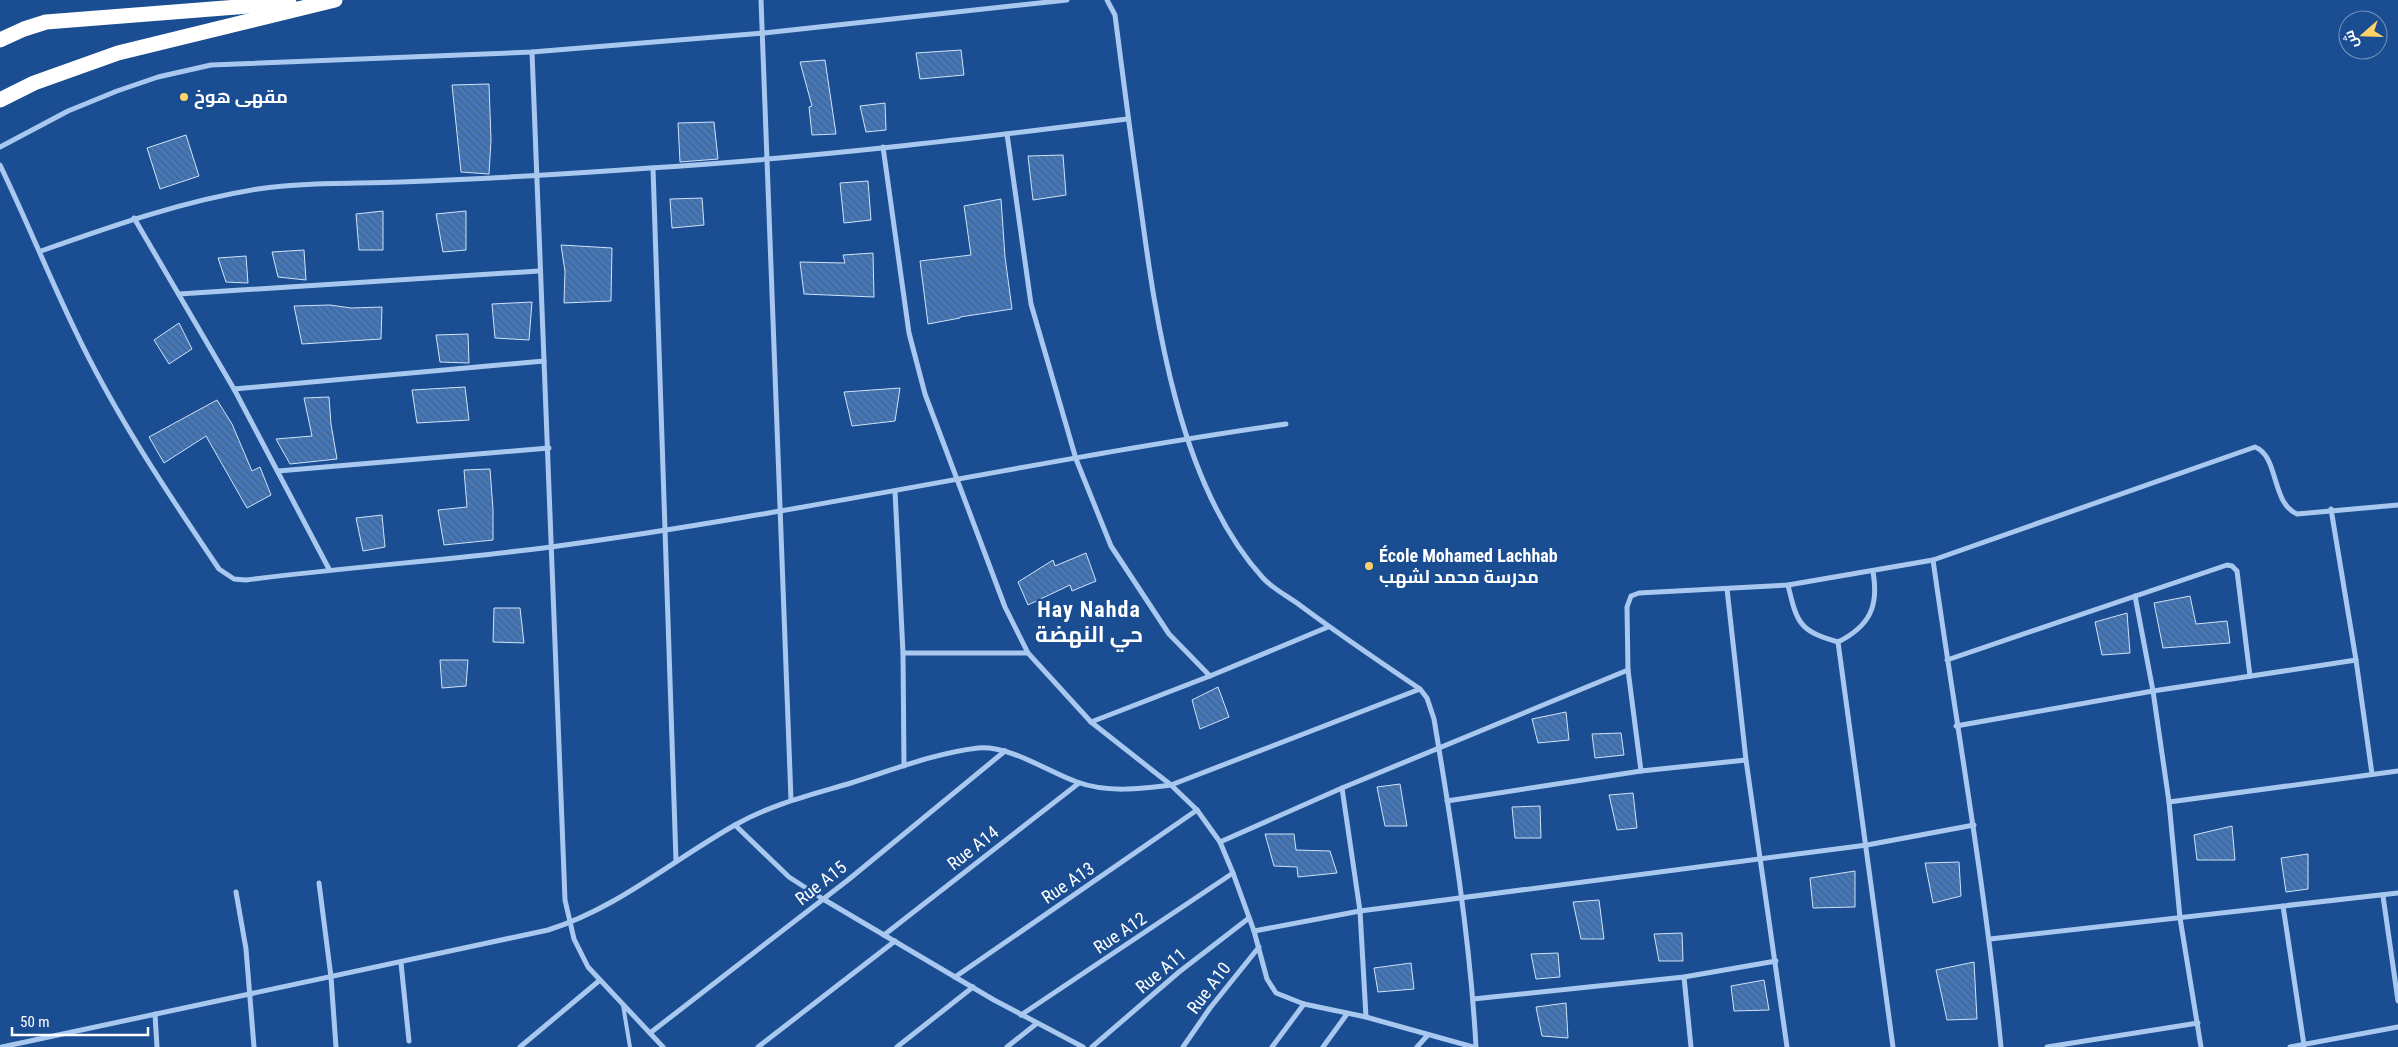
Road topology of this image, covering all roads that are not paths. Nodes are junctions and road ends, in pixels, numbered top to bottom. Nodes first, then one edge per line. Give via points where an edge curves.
1 (335, 0) edge
2 (762, 0) edge
3 (1067, 0) edge
4 (1107, 0) edge
5 (764, 33) junction
6 (0, 40) edge
7 (532, 52) junction
8 (0, 100) edge
9 (1128, 119) junction
10 (1007, 134) junction
11 (0, 147) edge
12 (882, 147) junction
13 (768, 159) junction
14 (0, 165) edge
15 (653, 168) junction
16 (535, 175) junction
17 (134, 218) junction
18 (41, 251) junction
19 (539, 271) junction
20 (179, 294) junction
21 (544, 362) junction
22 (234, 389) junction
23 (1286, 424) dead end
24 (1187, 438) junction
25 (549, 448) junction
26 (1076, 459) junction
27 (278, 471) junction
28 (956, 480) junction
29 (895, 491) junction
30 (2398, 505) edge
31 (780, 510) junction
32 (2331, 510) junction
33 (666, 529) junction
34 (550, 547) junction
35 (1933, 560) junction
36 (330, 569) junction
37 (1873, 572) junction
38 (1788, 585) junction
39 (1727, 589) junction
40 (2135, 596) junction
41 (1328, 627) junction
42 (1838, 642) junction
43 (903, 653) junction
44 (1028, 653) junction
45 (1947, 660) junction
46 (2356, 660) junction
47 (1628, 670) junction
48 (1210, 676) junction
49 (2250, 676) junction
50 (1420, 689) junction
51 (2152, 690) junction
52 (1091, 722) junction
53 (1956, 726) junction
54 (1439, 748) junction
55 (1005, 750) junction
56 (1746, 760) junction
57 (904, 766) junction
58 (1641, 770) junction
59 (2398, 772) edge
60 (2372, 774) junction
61 (1079, 783) junction
62 (1170, 785) junction
63 (1342, 788) junction
64 (791, 800) junction
65 (1447, 801) junction
66 (2169, 802) junction
67 (1197, 810) junction
68 (735, 825) junction
69 (1974, 825) junction
70 (1220, 842) junction
71 (1866, 845) junction
72 (1760, 860) junction
73 (676, 861) junction
74 (1233, 873) junction
75 (319, 883) dead end
76 (236, 892) dead end
77 (2398, 893) edge
78 (2383, 896) junction
79 (823, 899) junction
80 (1461, 899) junction
81 (2284, 906) junction
82 (1360, 911) junction
83 (1249, 918) junction
84 (2180, 918) junction
85 (570, 924) junction
86 (1254, 931) junction
87 (884, 935) junction
88 (1990, 940) junction
89 (895, 941) junction
90 (1259, 946) junction
91 (1776, 961) junction
92 (401, 963) junction
93 (331, 977) junction
94 (955, 977) junction
95 (1684, 977) junction
96 (600, 980) junction
97 (973, 987) junction
98 (250, 993) junction
99 (1474, 999) junction
100 (2398, 1001) edge
101 (623, 1004) junction
102 (1304, 1004) junction
103 (155, 1014) junction
104 (1346, 1014) junction
105 (1021, 1015) junction
106 (1366, 1017) junction
107 (2198, 1023) junction
108 (1036, 1024) junction
109 (2398, 1027) edge
110 (650, 1033) junction
111 (1427, 1036) junction
112 (2090, 1040) junction
113 (409, 1041) dead end
114 (2304, 1045) junction
115 (2, 1047) edge
116 (157, 1047) edge
117 (254, 1047) edge
118 (336, 1047) edge
119 (520, 1047) edge
120 (630, 1047) edge
121 (663, 1047) edge
122 (758, 1047) edge
123 (897, 1047) edge
124 (1007, 1047) edge
125 (1083, 1047) edge
126 (1092, 1047) edge
127 (1182, 1047) edge
128 (1272, 1047) edge
129 (1323, 1047) edge
130 (1417, 1047) edge
131 (1474, 1047) edge
132 (1691, 1047) edge
133 (1787, 1047) edge
134 (1893, 1047) edge
135 (2001, 1047) edge
136 (2046, 1047) edge
137 (2092, 1047) edge
138 (2201, 1047) edge
139 (2290, 1047) edge

1 - 6 highway via 46,22
1 - 8 highway via 118,53 34,83
2 - 5 street
3 - 5 street
4 - 9 street via 1115,15
5 - 7 street
5 - 13 street
7 - 11 street via 211,65 158,77 117,91 68,111
7 - 16 street
9 - 10 street
9 - 24 street via 1157,324
10 - 12 street
10 - 26 street via 1031,304
12 - 13 street
12 - 28 street via 909,334 925,394
13 - 15 street
13 - 31 street
14 - 18 street
15 - 16 street
15 - 33 street
16 - 17 street via 262,189 206,199
16 - 19 street
17 - 18 street
17 - 20 street
18 - 36 street via 74,328 113,400 156,476 219,570 234,579 246,580
19 - 20 street
19 - 21 street
20 - 22 street
21 - 22 street
21 - 25 street
22 - 27 street
23 - 24 street
24 - 26 street
24 - 41 street via 1206,487 1248,559 1264,579
25 - 27 street
25 - 34 street
26 - 28 street
26 - 48 street via 1111,546 1169,634
27 - 36 street
28 - 29 street
28 - 44 street via 1005,607
29 - 31 street
29 - 43 street
30 - 32 street
31 - 33 street
31 - 64 street
32 - 35 street via 2297,514 2288,509 2266,456 2255,447
32 - 46 street
33 - 34 street
33 - 73 street
34 - 36 street
34 - 85 street via 565,900
35 - 37 street
35 - 45 street
37 - 38 street
37 - 42 street via 1876,588 1874,608 1852,636
38 - 39 street
38 - 42 street via 1796,616 1806,630
39 - 47 street via 1631,596 1627,606
39 - 56 street
40 - 45 street
40 - 49 street via 2227,564 2232,566 2236,571
40 - 51 street
41 - 48 street
41 - 50 street
42 - 71 street
43 - 44 street
43 - 57 street
44 - 52 street
45 - 53 street
46 - 49 street
46 - 60 street
47 - 54 street
47 - 58 street
48 - 52 street
49 - 51 street
50 - 54 street via 1427,698 1434,719
50 - 62 street
51 - 53 street
51 - 66 street
52 - 62 street
53 - 69 street
54 - 63 street
54 - 65 street
55 - 57 street via 979,748
55 - 61 street
55 - 79 street, Rue A15
56 - 58 street
56 - 72 street
57 - 64 street
58 - 65 street
59 - 60 street
60 - 66 street
61 - 62 street via 1121,789
61 - 87 street, Rue A14
62 - 67 street
63 - 70 street
63 - 82 street
64 - 68 street
65 - 80 street
66 - 84 street
67 - 70 street
67 - 94 street, Rue A13
68 - 73 street
68 - 79 street via 789,877
69 - 71 street
69 - 88 street
70 - 74 street
71 - 72 street
71 - 134 street
72 - 80 street
72 - 91 street
73 - 85 street via 592,914
74 - 83 street
74 - 105 street, Rue A12
75 - 93 street
76 - 98 street
77 - 78 street
78 - 81 street
78 - 100 street
79 - 87 street
79 - 110 street, Rue A15
80 - 82 street
80 - 99 street
81 - 84 street
81 - 114 street
82 - 86 street
82 - 106 street
83 - 86 street
83 - 126 street, Rue A11 via 1179,972
84 - 88 street
84 - 107 street
85 - 92 street
85 - 96 street via 583,958
86 - 90 street
87 - 89 street
88 - 135 street
89 - 94 street
89 - 122 street
90 - 102 street via 1271,988
90 - 127 street, Rue A10
91 - 95 street
91 - 133 street
92 - 93 street
92 - 113 street
93 - 98 street
93 - 118 street
94 - 97 street
95 - 99 street
95 - 132 street
96 - 101 street
96 - 119 street
97 - 105 street
97 - 123 street
98 - 103 street
98 - 117 street
99 - 131 street
101 - 110 street
101 - 120 lane
102 - 104 street
102 - 128 street
103 - 115 street
103 - 116 street
104 - 106 street
104 - 129 street
105 - 108 street
106 - 111 street
107 - 112 street
107 - 138 street
108 - 124 street
108 - 125 street
109 - 114 street
110 - 121 street
111 - 130 street
111 - 131 street
112 - 136 street
112 - 137 street
114 - 139 street

